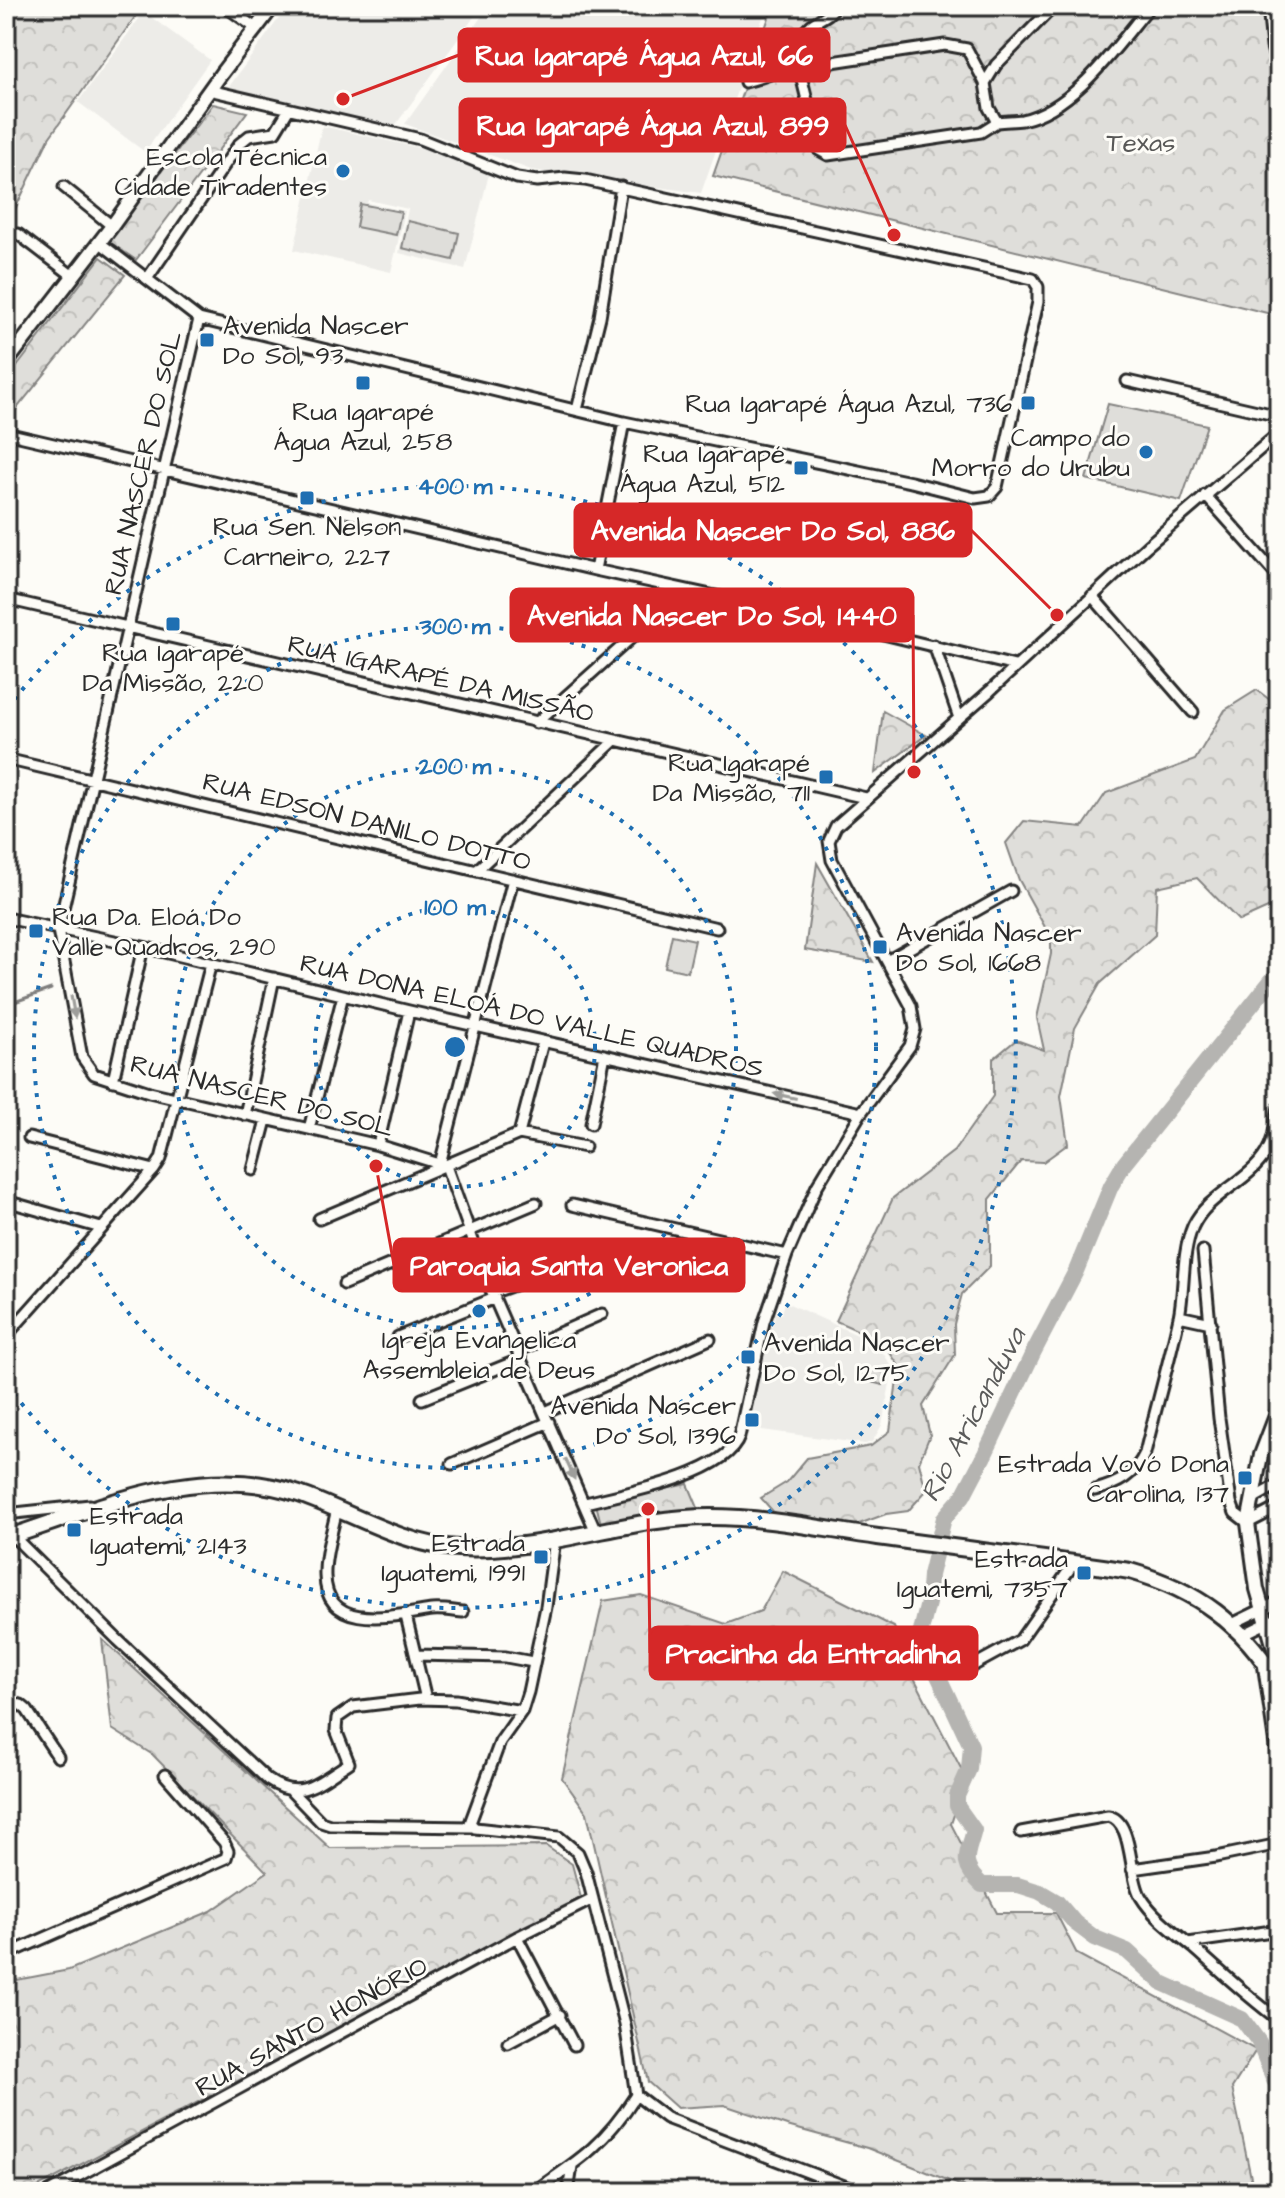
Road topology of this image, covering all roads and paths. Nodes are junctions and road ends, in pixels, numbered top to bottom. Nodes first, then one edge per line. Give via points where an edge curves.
1 (225, 6) edge
2 (273, 6) edge
3 (835, 6) edge
4 (1054, 6) edge
5 (1150, 6) edge
6 (1268, 6) edge
7 (257, 29) junction
8 (793, 56) junction
9 (799, 67) junction
10 (1279, 73) edge
11 (745, 82) dead end
12 (985, 83) junction
13 (209, 90) junction
14 (289, 109) junction
15 (997, 122) junction
16 (64, 187) dead end
17 (621, 187) junction
18 (112, 226) junction
19 (18, 234) dead end
20 (99, 242) junction
21 (73, 276) junction
22 (147, 279) junction
23 (199, 319) junction
24 (6, 363) edge
25 (1127, 381) dead end
26 (577, 410) junction
27 (1279, 416) edge
28 (624, 422) junction
29 (6, 433) edge
30 (1279, 433) edge
31 (163, 470) junction
32 (1205, 495) junction
33 (595, 570) junction
34 (1279, 578) edge
35 (685, 590) junction
36 (1092, 596) junction
37 (6, 599) edge
38 (126, 628) junction
39 (934, 645) junction
40 (1015, 666) junction
41 (1193, 712) dead end
42 (959, 718) junction
43 (536, 723) junction
44 (614, 741) junction
45 (6, 759) edge
46 (94, 778) junction
47 (866, 798) junction
48 (477, 870) junction
49 (513, 879) junction
50 (1011, 891) dead end
51 (6, 918) edge
52 (717, 928) dead end
53 (58, 930) junction
54 (143, 947) junction
55 (887, 961) junction
56 (211, 963) junction
57 (274, 978) junction
58 (343, 995) junction
59 (409, 1011) junction
60 (477, 1026) junction
61 (543, 1042) junction
62 (605, 1055) junction
63 (113, 1081) junction
64 (178, 1100) junction
65 (1279, 1107) edge
66 (861, 1113) junction
67 (245, 1115) junction
68 (266, 1120) junction
69 (591, 1124) dead end
70 (309, 1129) junction
71 (519, 1134) junction
72 (29, 1138) dead end
73 (378, 1145) junction
74 (585, 1147) dead end
75 (443, 1165) junction
76 (154, 1170) junction
77 (253, 1170) dead end
78 (6, 1201) edge
79 (536, 1203) dead end
80 (572, 1205) dead end
81 (319, 1219) dead end
82 (101, 1228) junction
83 (471, 1232) junction
84 (1203, 1251) dead end
85 (787, 1255) junction
86 (555, 1270) dead end
87 (344, 1284) dead end
88 (493, 1295) junction
89 (602, 1314) dead end
90 (1179, 1316) junction
91 (1211, 1323) junction
92 (6, 1336) edge
93 (398, 1337) dead end
94 (710, 1339) dead end
95 (519, 1355) junction
96 (422, 1399) dead end
97 (1279, 1408) edge
98 (545, 1412) junction
99 (549, 1422) junction
100 (452, 1464) dead end
101 (1279, 1484) edge
102 (1095, 1490) dead end
103 (1254, 1498) junction
104 (117, 1502) junction
105 (585, 1503) junction
106 (1279, 1507) edge
107 (337, 1508) junction
108 (6, 1514) edge
109 (1248, 1523) junction
110 (596, 1532) junction
111 (9, 1537) edge
112 (555, 1539) junction
113 (1074, 1563) junction
114 (1279, 1601) edge
115 (1262, 1608) junction
116 (463, 1612) dead end
117 (406, 1616) junction
118 (1273, 1619) edge
119 (1236, 1630) junction
120 (416, 1655) junction
121 (1263, 1660) junction
122 (533, 1662) junction
123 (1279, 1665) edge
124 (967, 1669) dead end
125 (1279, 1684) edge
126 (426, 1699) junction
127 (6, 1701) edge
128 (522, 1711) junction
129 (58, 1757) dead end
130 (1279, 1773) edge
131 (165, 1775) dead end
132 (292, 1792) junction
133 (471, 1827) junction
134 (1021, 1832) dead end
135 (1279, 1844) edge
136 (1132, 1869) junction
137 (593, 1899) junction
138 (1279, 1930) edge
139 (517, 1937) junction
140 (1188, 1943) junction
141 (6, 1955) edge
142 (560, 2015) junction
143 (1279, 2019) edge
144 (508, 2043) dead end
145 (574, 2045) dead end
146 (636, 2095) junction
147 (572, 2166) junction
148 (49, 2192) edge
149 (533, 2192) edge
150 (568, 2192) edge
151 (860, 2192) edge

1 - 7 street
2 - 7 main road
3 - 8 street via 810,26
4 - 12 street
5 - 15 street via 1090,77 1056,105 1023,120
6 - 10 street
7 - 13 main road
8 - 9 street
8 - 11 street via 778,71
9 - 12 street via 945,45 967,49
9 - 15 street via 819,150 828,155 981,132
12 - 15 street
13 - 14 street
13 - 18 main road
14 - 17 street via 420,139 517,178 565,178
14 - 22 street via 275,132 249,136 239,144
16 - 18 street
17 - 26 street via 600,317
17 - 28 street via 1029,277 1039,293 997,487 983,498
18 - 20 main road
19 - 21 street
20 - 21 main road
20 - 22 street
21 - 24 main road
22 - 23 street
23 - 26 street
23 - 31 street, RUA NASCER DO SOL
25 - 27 street
26 - 28 street
28 - 33 street
29 - 31 street
30 - 32 street
31 - 33 street
31 - 38 street, RUA NASCER DO SOL
32 - 34 street
32 - 36 street
33 - 35 street
35 - 39 street
35 - 43 street
36 - 40 street
36 - 41 street
37 - 38 street, RUA IGARAPÉ DA MISSÃO
38 - 43 street, RUA IGARAPÉ DA MISSÃO
38 - 46 street, RUA NASCER DO SOL
39 - 40 street
39 - 42 street
40 - 42 street
42 - 47 street
43 - 44 street, RUA IGARAPÉ DA MISSÃO
44 - 47 street, RUA IGARAPÉ DA MISSÃO
44 - 48 street
45 - 46 street, RUA EDSON DANILO DOTTO
46 - 48 street, RUA EDSON DANILO DOTTO
46 - 53 street, RUA NASCER DO SOL
47 - 55 street via 836,826 829,846
48 - 49 street, RUA EDSON DANILO DOTTO
49 - 52 street, RUA EDSON DANILO DOTTO
49 - 60 street
50 - 55 street
51 - 53 street, RUA DONA ELOÁ DO VALLE QUADROS
53 - 54 street, RUA DONA ELOÁ DO VALLE QUADROS
53 -> 63 street, RUA NASCER DO SOL via 82,1057 94,1074
54 - 56 street, RUA DONA ELOÁ DO VALLE QUADROS
54 - 63 street
55 - 66 street via 911,1006 915,1029 903,1057
56 - 57 street, RUA DONA ELOÁ DO VALLE QUADROS
56 - 64 street
57 - 58 street, RUA DONA ELOÁ DO VALLE QUADROS
57 - 67 street
58 - 59 street, RUA DONA ELOÁ DO VALLE QUADROS
58 - 70 street
59 - 60 street, RUA DONA ELOÁ DO VALLE QUADROS
59 - 73 street
60 - 61 street, RUA DONA ELOÁ DO VALLE QUADROS
60 - 75 street
61 - 62 street, RUA DONA ELOÁ DO VALLE QUADROS
61 - 71 street
66 -> 62 street, RUA DONA ELOÁ DO VALLE QUADROS
62 - 69 street
63 - 64 street, RUA NASCER DO SOL
64 - 67 street, RUA NASCER DO SOL
64 - 76 street
65 - 90 street via 1265,1155 1193,1225
66 - 85 street via 817,1186
67 - 68 street, RUA NASCER DO SOL
68 - 70 street, RUA NASCER DO SOL
68 - 77 street
70 - 73 street, RUA NASCER DO SOL
71 - 74 street
71 - 75 street
72 - 76 street
73 - 75 street, RUA NASCER DO SOL
75 - 81 street
75 - 83 street
76 - 82 street
78 - 82 street
79 - 83 street
80 - 85 street
82 - 92 street
83 - 87 street
83 - 88 street
84 - 91 street
85 - 105 street via 764,1322 733,1450 672,1480
86 - 88 street
88 - 93 street
88 - 95 street
89 - 95 street
90 - 91 street
90 - 102 street via 1139,1467
91 - 109 street via 1231,1502
94 - 98 street
95 - 96 street
95 - 98 street
97 - 103 main road via 1261,1455
98 - 99 street
99 - 100 street
99 -> 105 street
101 - 103 street
103 - 109 main road
104 - 107 main road via 195,1482 232,1481 276,1487
104 - 108 street
104 - 111 main road
105 - 110 street
106 - 109 street
107 - 112 main road via 402,1536 447,1548
107 - 117 street via 325,1563 330,1595 341,1608 362,1617
109 - 115 main road
110 - 112 main road
110 - 113 main road via 730,1517
111 - 132 street via 268,1780
112 - 122 street
113 - 119 main road via 1130,1571 1175,1586
113 - 124 street via 1028,1633
114 - 115 street
115 - 118 main road
115 - 119 street
116 - 117 street
117 - 120 street
118 - 119 street
118 - 123 main road
119 - 121 main road
120 - 122 street
120 - 126 street
121 - 125 main road
121 - 130 street
122 - 128 street
126 - 128 street
126 - 132 street via 353,1707 337,1718 336,1730 349,1763
127 - 129 street via 27,1710
128 - 133 street via 500,1742
131 - 141 street via 224,1842 226,1858
132 - 133 street via 330,1825
133 - 137 street via 559,1837 578,1853
134 - 136 street via 1112,1817 1123,1826
135 - 136 street
136 - 140 street via 1142,1898
137 - 139 street, RUA SANTO HONÓRIO
137 - 146 street via 625,2024
138 - 140 street
139 - 142 street
139 - 148 street, RUA SANTO HONÓRIO
140 - 143 street
142 - 144 street
142 - 145 street
146 - 147 street via 612,2131
146 - 151 street via 666,2118
147 - 149 street
147 - 150 street

